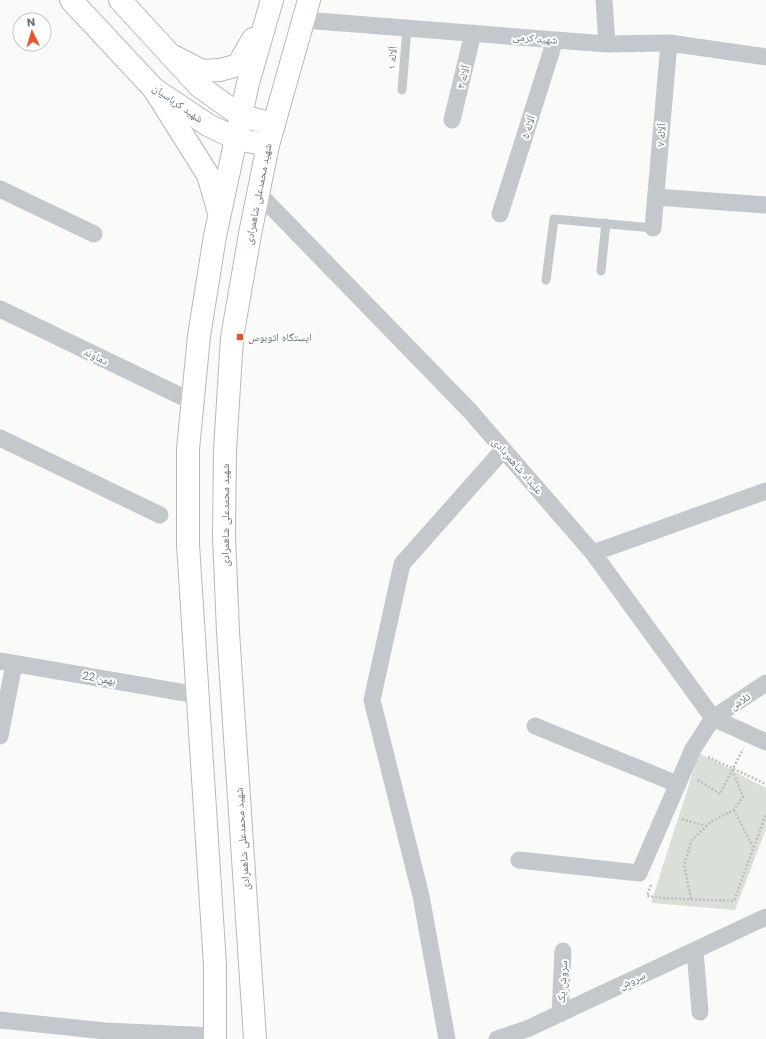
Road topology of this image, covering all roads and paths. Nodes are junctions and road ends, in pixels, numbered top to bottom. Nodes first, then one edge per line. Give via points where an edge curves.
1 (71, 0) edge
2 (120, 0) edge
3 (604, 0) edge
4 (270, 8) edge
5 (307, 10) edge
6 (92, 22) junction
7 (407, 28) junction
8 (474, 33) junction
9 (555, 40) junction
10 (669, 43) junction
11 (607, 44) junction
12 (173, 56) junction
13 (766, 57) edge
14 (154, 89) junction
15 (402, 90) dead end
16 (241, 116) junction
17 (452, 120) dead end
18 (274, 124) junction
19 (237, 139) junction
20 (268, 145) junction
21 (0, 189) edge
22 (258, 193) junction
23 (656, 197) junction
24 (766, 205) edge
25 (500, 214) dead end
26 (220, 215) junction
27 (606, 223) junction
28 (653, 228) joint
29 (94, 234) dead end
30 (601, 271) dead end
31 (546, 280) dead end
32 (0, 309) edge
33 (193, 402) junction
34 (0, 438) edge
35 (503, 450) junction
36 (766, 491) edge
37 (160, 515) dead end
38 (593, 553) junction
39 (7, 663) edge
40 (766, 684) edge
41 (197, 695) junction
42 (713, 718) junction
43 (535, 726) dead end
44 (0, 736) edge
45 (759, 739) edge
46 (706, 756) dead end
47 (732, 769) junction
48 (697, 780) dead end
49 (677, 784) junction
50 (766, 784) edge
51 (734, 810) junction
52 (665, 812) junction
53 (766, 814) edge
54 (706, 826) junction
55 (754, 848) junction
56 (519, 860) dead end
57 (652, 882) dead end
58 (691, 899) junction
59 (766, 918) edge
60 (563, 951) dead end
61 (695, 951) junction
62 (700, 1012) dead end
63 (560, 1014) junction
64 (0, 1020) edge
65 (215, 1037) edge
66 (255, 1039) edge
67 (447, 1039) edge
68 (497, 1039) edge

1 - 6 main road, شهید کرباسیان
2 - 6 main road via 123,14 120,21 112,26
2 - 12 main road
3 - 11 street
4 - 12 main road via 238,65 202,71
4 - 16 main road
5 - 7 street, شهید کرمی
5 - 18 main road, شهید محمدعلی شاهمرادی
6 - 14 main road, شهید کرباسیان
7 - 8 street, شهید کرمی
7 - 15 lane, آلاله ۱
8 - 9 street, شهید کرمی
8 - 17 street, آلاله ۳
9 - 11 street, شهید کرمی
9 - 25 street, آلاله ۵
10 - 11 street, شهید کرمی
10 - 13 street, شهید کرمی
10 - 23 street, آلاله ۷
12 - 16 main road via 199,86
14 - 19 main road, شهید کرباسیان via 208,125
14 - 26 main road via 208,175
16 - 18 main road
16 - 19 main road
18 - 20 main road, شهید محمدعلی شاهمرادی
19 - 20 main road, شهید کرباسیان
19 - 26 main road
20 - 22 main road, شهید محمدعلی شاهمرادی
21 - 29 street
22 - 35 street, علیداد شاهمردادی via 470,411
22 - 66 main road, شهید محمدعلی شاهمرادی via 232,338 225,450 224,536
23 - 24 street
23 - 28 street, آلاله ۷
26 - 33 main road via 199,336
27 - 28 lane
27 - 30 lane
27 - 31 lane via 554,219
32 - 33 street, دماوند
33 - 41 main road via 188,449 188,545
34 - 37 street
35 - 38 street, علیداد شاهمردادی
35 - 67 street via 402,564 372,700 421,896
36 - 38 street
38 - 42 street, علیداد شاهمردادی
39 - 41 street, 22 بهمن
39 - 44 street
40 - 42 street, تلاش
41 - 65 main road via 215,965
42 - 45 street, علیداد شاهمردادی
42 - 49 street via 693,749
43 - 49 street
45 - 47 path
46 - 47 path
47 - 48 path via 720,794
47 - 50 path
47 - 51 path via 743,798
49 - 52 street
51 - 54 path
51 - 55 path
52 - 54 path
52 - 56 street via 639,873
53 - 55 path
54 - 58 path via 692,840 684,865
55 - 58 path via 734,901
57 - 58 path via 647,896
59 - 61 street, سروش
60 - 63 street, سروش یک
61 - 62 street
61 - 63 street, سروش
63 - 68 street, سروش
64 - 65 street via 105,1031

